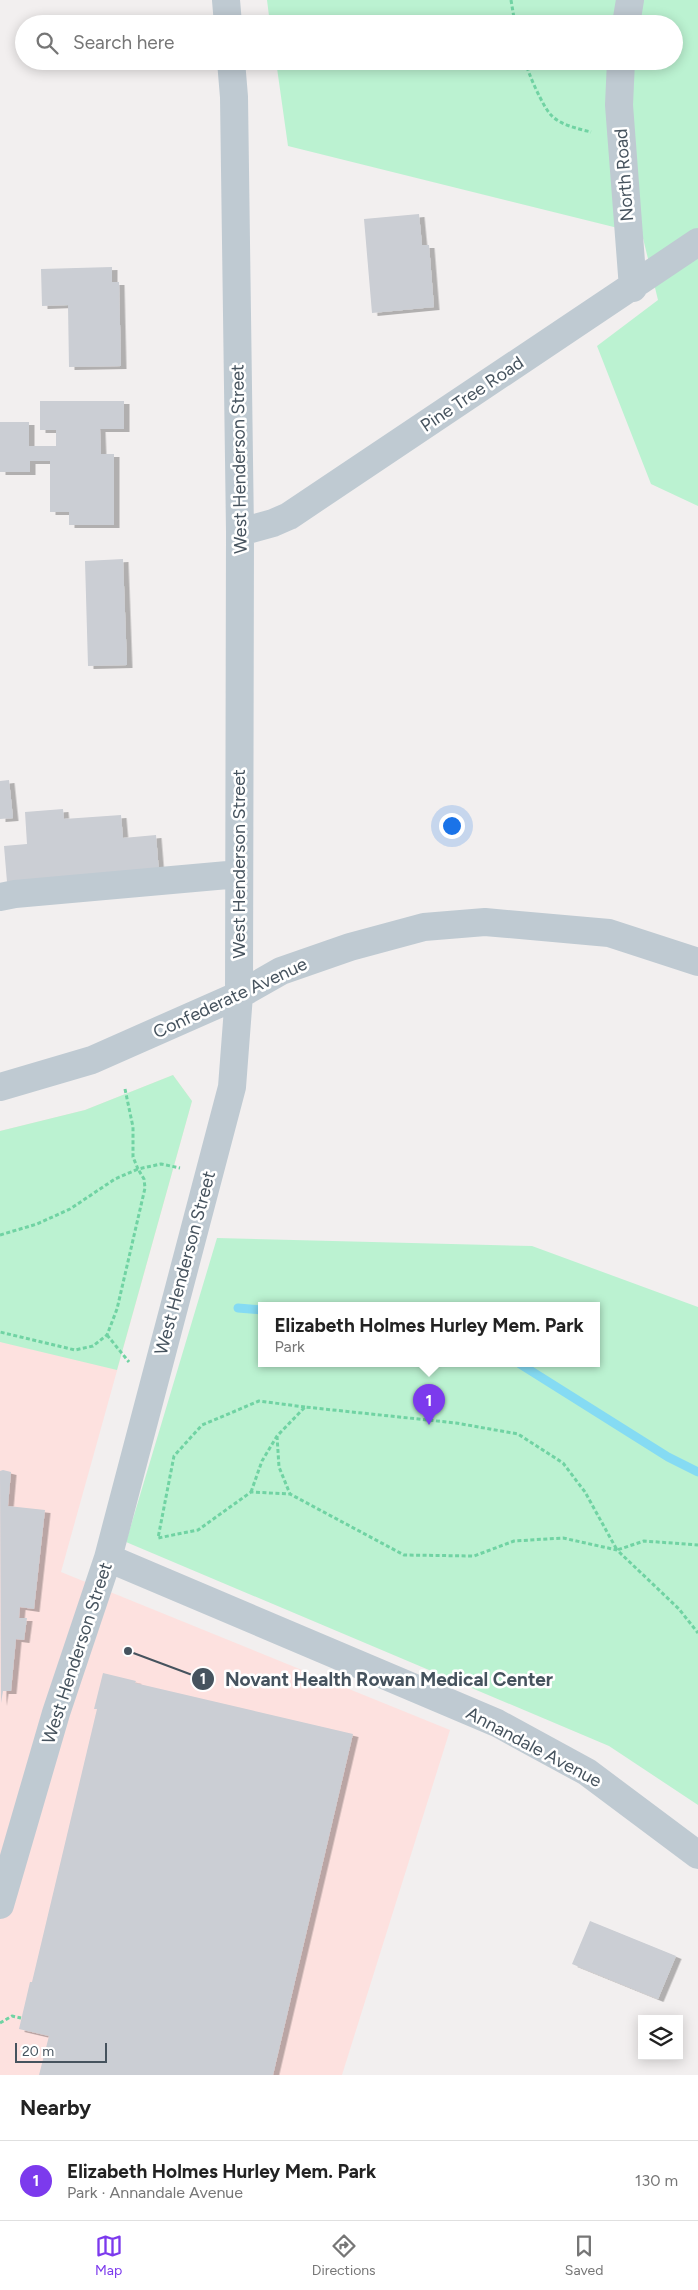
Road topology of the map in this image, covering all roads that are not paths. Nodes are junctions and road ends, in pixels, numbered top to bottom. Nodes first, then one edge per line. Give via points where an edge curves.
1 (226, 0) edge
2 (630, 0) edge
3 (227, 15) edge
4 (628, 15) edge
5 (232, 70) edge
6 (621, 70) edge
7 (698, 242) edge
8 (633, 288) junction
9 (240, 532) junction
10 (239, 874) junction
11 (0, 898) edge
12 (698, 962) edge
13 (239, 995) junction
14 (0, 1087) edge
15 (108, 1558) junction
16 (698, 1855) edge
17 (0, 1905) edge

1 - 3 street
2 - 4 street
5 - 9 street, West Henderson Street
6 - 8 street, North Road via 619,105
7 - 8 street, Pine Tree Road
8 - 9 street, Pine Tree Road via 289,516
9 - 10 street, West Henderson Street
10 - 11 street
10 - 13 street, West Henderson Street
12 - 13 street, Confederate Avenue via 609,933 485,922 424,927 350,947 281,971
13 - 14 street, Confederate Avenue via 92,1060
13 - 15 street, West Henderson Street via 232,1087
15 - 16 street, Annandale Avenue via 498,1723 587,1772
15 - 17 street, West Henderson Street via 56,1713

